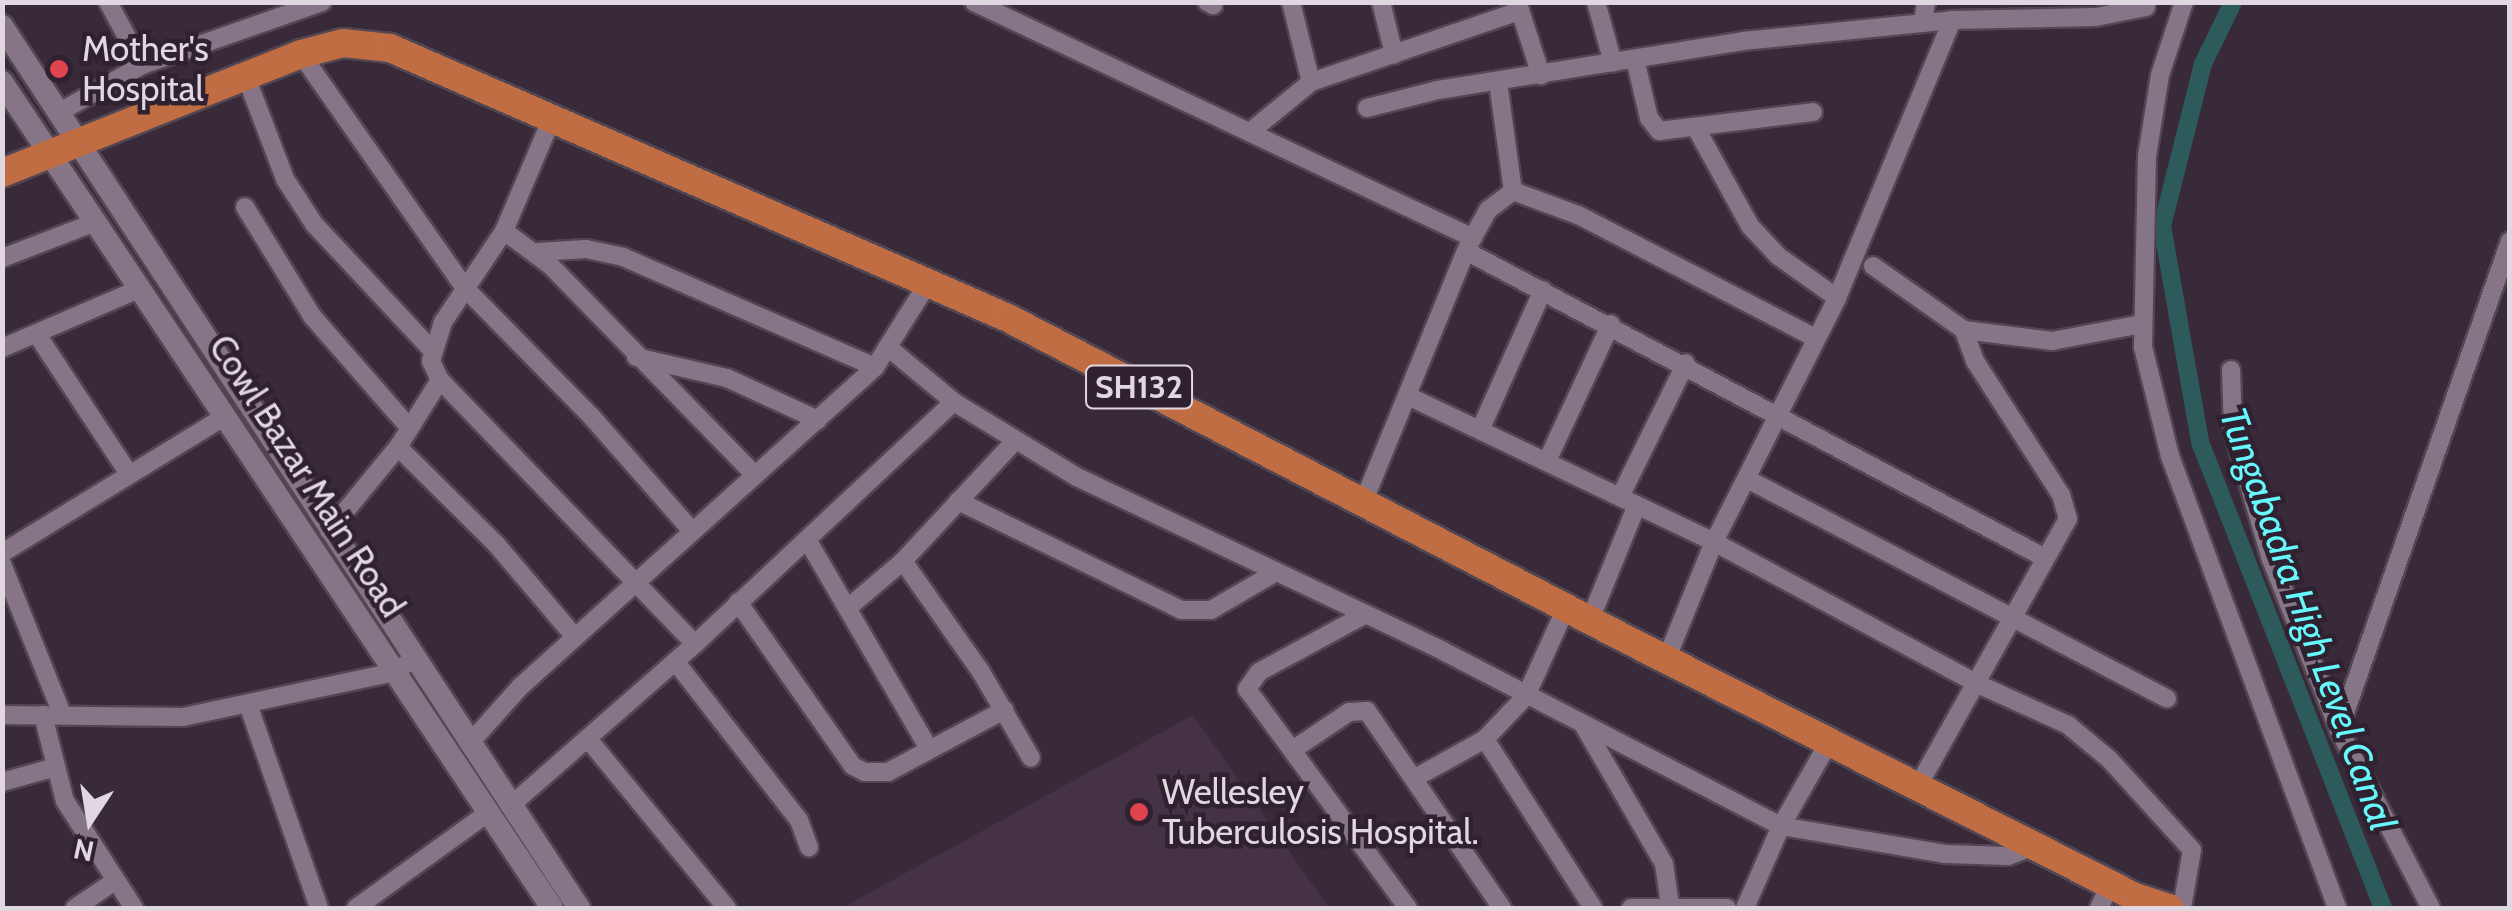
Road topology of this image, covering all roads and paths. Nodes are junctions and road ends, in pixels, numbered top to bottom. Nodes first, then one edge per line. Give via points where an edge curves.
1 (108, 2) edge
2 (322, 2) edge
3 (974, 2) edge
4 (1291, 2) edge
5 (1382, 2) edge
6 (1596, 2) edge
7 (1926, 2) edge
8 (2144, 5) edge
9 (1519, 7) edge
10 (2180, 10) edge
11 (1952, 20) junction
12 (1923, 22) junction
13 (2, 26) edge
14 (301, 54) junction
15 (1394, 54) junction
16 (1635, 59) junction
17 (1613, 63) junction
18 (142, 65) junction
19 (245, 74) junction
20 (1541, 75) junction
21 (2, 82) edge
22 (1311, 82) junction
23 (1498, 82) junction
24 (1367, 108) dead end
25 (1813, 112) dead end
26 (58, 113) junction
27 (552, 118) junction
28 (1696, 128) junction
29 (1250, 132) junction
30 (77, 143) junction
31 (49, 155) junction
32 (2, 172) edge
33 (1513, 190) junction
34 (245, 207) dead end
35 (96, 222) junction
36 (504, 232) junction
37 (2510, 241) edge
38 (1469, 244) junction
39 (537, 252) junction
40 (2, 258) edge
41 (1873, 266) dead end
42 (928, 283) junction
43 (141, 288) junction
44 (465, 288) junction
45 (1543, 290) junction
46 (1836, 298) junction
47 (1611, 324) junction
48 (2142, 324) junction
49 (1964, 330) junction
50 (38, 336) junction
51 (1815, 338) junction
52 (2, 348) edge
53 (430, 348) junction
54 (890, 350) junction
55 (635, 356) junction
56 (1686, 363) junction
57 (875, 367) junction
58 (2232, 370) dead end
59 (440, 380) junction
60 (1410, 397) junction
61 (954, 402) junction
62 (1776, 414) junction
63 (224, 417) junction
64 (818, 420) junction
65 (409, 427) junction
66 (1480, 428) junction
67 (1014, 442) junction
68 (398, 447) junction
69 (1547, 461) junction
70 (127, 471) junction
71 (754, 474) junction
72 (1746, 479) junction
73 (958, 501) junction
74 (1628, 501) junction
75 (1363, 503) junction
76 (329, 530) junction
77 (691, 530) junction
78 (808, 541) junction
79 (1714, 542) junction
80 (2, 553) edge
81 (2045, 558) junction
82 (903, 561) junction
83 (2, 564) edge
84 (1276, 572) junction
85 (637, 582) junction
86 (738, 602) junction
87 (849, 608) junction
88 (1578, 614) junction
89 (1362, 616) junction
90 (2015, 618) junction
91 (575, 637) junction
92 (695, 644) junction
93 (1666, 660) junction
94 (675, 661) junction
95 (404, 666) junction
96 (1980, 685) junction
97 (1526, 696) junction
98 (2167, 698) dead end
99 (248, 707) junction
100 (1004, 710) junction
101 (52, 714) junction
102 (2, 716) edge
103 (1584, 725) junction
104 (2339, 730) junction
105 (588, 739) junction
106 (1486, 739) junction
107 (1829, 742) junction
108 (469, 744) junction
109 (929, 748) junction
110 (1294, 750) junction
111 (1031, 758) dead end
112 (56, 767) junction
113 (1415, 778) junction
114 (2, 782) edge
115 (1918, 786) junction
116 (499, 809) junction
117 (1780, 826) junction
118 (2034, 846) junction
119 (809, 847) dead end
120 (115, 880) junction
121 (2104, 897) edge
122 (1670, 905) junction
123 (75, 908) edge
124 (134, 908) edge
125 (318, 908) edge
126 (356, 908) edge
127 (552, 908) edge
128 (579, 908) edge
129 (727, 908) edge
130 (1408, 908) edge
131 (1502, 908) edge
132 (1593, 908) edge
133 (1631, 908) edge
134 (1727, 908) edge
135 (1745, 908) edge
136 (2169, 908) edge
137 (2182, 908) edge
138 (2337, 908) edge
139 (2430, 908) edge

1 - 18 street
2 - 18 street
3 - 29 street
4 - 22 street
5 - 15 street
6 - 17 street
7 - 12 street
8 - 10 street
8 - 11 street via 2096,17
9 - 15 street
9 - 20 street
10 - 48 street via 2147,156
11 - 12 street
11 - 46 street
12 - 16 street
13 - 26 street, Cowl Bazar Main Road
14 - 19 main road, SH132
14 - 27 main road, SH132 via 343,43 390,48
14 - 44 street
15 - 22 street
16 - 17 street
16 - 28 street via 1652,125 1666,133
17 - 20 street
18 - 26 street
19 - 30 main road, SH132
19 - 53 street via 285,179 314,224
20 - 23 street
21 - 31 street, Cowl Bazar Main Road
22 - 29 street
23 - 24 street
23 - 33 street
25 - 28 street
26 - 30 street, Cowl Bazar Main Road
27 - 36 street
27 - 42 main road, SH132
28 - 46 street via 1750,226 1778,256
29 - 38 street
30 - 31 main road, SH132
30 - 76 street, Cowl Bazar Main Road
31 - 32 main road, SH132
31 - 35 street, Cowl Bazar Main Road
33 - 38 street via 1488,210
33 - 51 street via 1578,215
34 - 65 street via 312,316
35 - 40 street
35 - 43 street, Cowl Bazar Main Road
36 - 39 street
36 - 44 street
37 - 104 street
38 - 45 street
38 - 60 street
39 - 55 street
39 - 57 street via 586,249 623,257
41 - 49 street
42 - 54 street
42 - 75 main road, SH132
43 - 50 street
43 - 63 street, Cowl Bazar Main Road
44 - 53 street
44 - 77 street
45 - 47 street
45 - 66 street
46 - 51 street
47 - 56 street
47 - 69 street
48 - 49 street via 2052,341
48 - 138 street via 2170,456
49 - 81 street via 1974,361 2068,509
50 - 52 street
50 - 70 street
51 - 62 street
53 - 59 street
54 - 57 street
54 - 61 street
55 - 64 street via 727,378
55 - 71 street
56 - 62 street
56 - 74 street
57 - 64 street
58 - 104 street via 2242,477
59 - 65 street
59 - 85 street
60 - 66 street
60 - 75 street
61 - 67 street
61 - 78 street
62 - 72 street
62 - 81 street
63 - 70 street
63 - 95 street, Cowl Bazar Main Road
64 - 71 street
65 - 68 street
66 - 69 street
67 - 73 street
67 - 84 street
68 - 76 street
68 - 91 street via 496,544
69 - 74 street
70 - 80 street
71 - 77 street
72 - 79 street
72 - 90 street
73 - 82 street
73 - 84 street via 1182,610 1211,610
74 - 79 street
74 - 88 street
75 - 88 main road, SH132
76 - 95 street, Cowl Bazar Main Road
77 - 85 street
78 - 86 street
78 - 87 street
79 - 93 street
79 - 96 street
81 - 90 street
82 - 87 street
82 - 100 street
83 - 101 street
84 - 89 street
85 - 91 street
85 - 92 street
86 - 92 street
86 - 109 street via 853,766 888,772
87 - 109 street
88 - 93 main road, SH132
88 - 97 street
89 - 97 street
89 - 110 street via 1251,680 1252,699
90 - 96 street
90 - 98 street
91 - 108 street
92 - 94 street
93 - 107 main road, SH132
94 - 105 street
94 - 119 street via 799,820
95 - 99 street
95 - 108 street, Cowl Bazar Main Road
95 - 116 street, Cowl Bazar Main Road
96 - 115 street
96 - 137 street via 2068,725 2177,830 2192,850
97 - 103 street
97 - 106 street
99 - 101 street via 182,717
99 - 125 street
100 - 109 street
100 - 111 street
101 - 102 street
101 - 112 street
103 - 117 street
103 - 122 street via 1664,864
104 - 139 street
105 - 116 street
105 - 129 street
106 - 113 street
106 - 132 street
107 - 115 main road, SH132
107 - 117 street
108 - 116 street, Cowl Bazar Main Road
110 - 113 street via 1362,708
110 - 130 street
112 - 114 street
112 - 120 street via 65,801
113 - 131 street
115 - 118 main road, SH132
116 - 126 street
116 - 127 street, Cowl Bazar Main Road
116 - 128 street, Cowl Bazar Main Road
117 - 118 street via 1991,858
117 - 135 street
118 - 121 main road, SH132
120 - 123 street
120 - 124 street
121 - 136 main road, SH132
122 - 133 street
122 - 134 street

